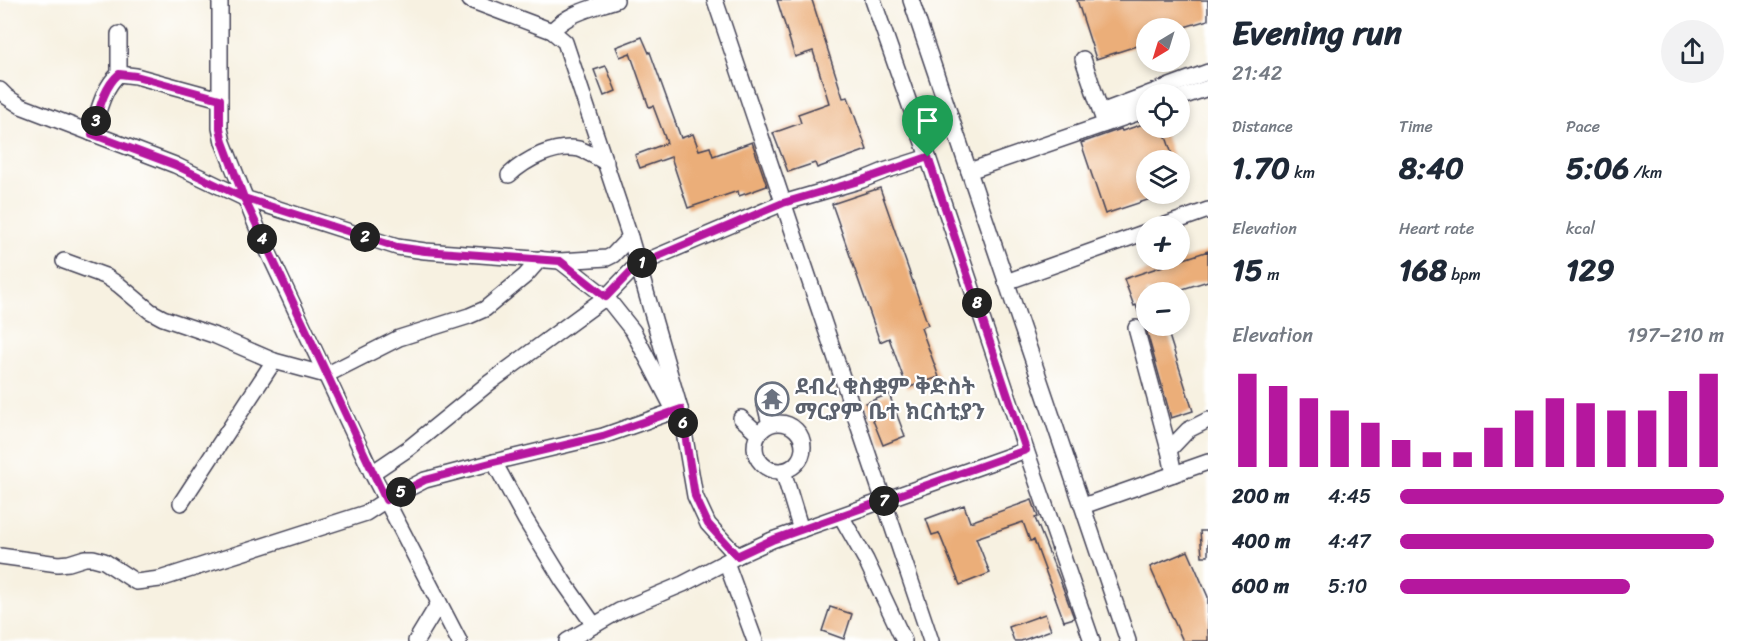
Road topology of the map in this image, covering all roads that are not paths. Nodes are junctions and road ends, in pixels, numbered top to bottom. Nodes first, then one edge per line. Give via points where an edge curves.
1 (220, 0) edge
2 (470, 0) edge
3 (616, 0) edge
4 (715, 0) edge
5 (873, 0) edge
6 (911, 0) edge
7 (552, 31) junction
8 (119, 34) dead end
9 (1083, 59) dead end
10 (1208, 72) edge
11 (119, 74) junction
12 (1176, 84) edge
13 (1208, 88) edge
14 (0, 90) edge
15 (1190, 94) edge
16 (220, 99) junction
17 (1136, 101) edge
18 (1136, 112) edge
19 (1103, 118) junction
20 (92, 134) junction
21 (928, 157) junction
22 (606, 162) junction
23 (969, 171) junction
24 (509, 176) dead end
25 (244, 198) junction
26 (783, 203) junction
27 (1208, 210) edge
28 (1190, 216) edge
29 (1136, 236) edge
30 (630, 237) junction
31 (540, 260) junction
32 (63, 261) dead end
33 (560, 261) junction
34 (637, 265) junction
35 (1006, 282) junction
36 (606, 297) junction
37 (1138, 336) edge
38 (274, 361) junction
39 (326, 375) junction
40 (765, 404) dead end
41 (677, 410) junction
42 (741, 418) dead end
43 (1208, 420) edge
44 (764, 429) junction
45 (1026, 450) junction
46 (1169, 450) junction
47 (494, 462) junction
48 (1208, 462) edge
49 (783, 471) junction
50 (372, 473) junction
51 (1174, 474) junction
52 (386, 500) junction
53 (884, 501) junction
54 (180, 503) dead end
55 (1083, 506) junction
56 (841, 516) junction
57 (801, 530) junction
58 (0, 556) edge
59 (731, 559) junction
60 (439, 603) junction
61 (594, 625) junction
62 (416, 641) edge
63 (459, 641) edge
64 (567, 641) edge
65 (755, 641) edge
66 (904, 641) edge
67 (932, 641) edge
68 (1092, 641) edge
69 (1128, 641) edge

1 - 16 street
2 - 7 street
3 - 7 street via 573,15
4 - 26 street
5 - 21 street
6 - 23 street
7 - 22 street via 565,42
8 - 11 street
9 - 19 street
10 - 12 street
11 - 16 street
11 - 20 street via 107,91
13 - 15 street
14 - 20 street via 21,106
16 - 25 street via 223,142
17 - 19 street
18 - 19 street
19 - 23 street
20 - 25 street via 175,165
21 - 26 street
21 - 45 street
22 - 24 street via 581,150 560,149 517,168
22 - 30 street
23 - 35 street
25 - 31 street via 397,247
25 - 39 street
26 - 34 street
26 - 53 street
27 - 28 street
29 - 35 street
30 - 33 street via 608,258
30 - 34 street
31 - 33 street
31 - 39 street via 485,309 399,338
32 - 38 street via 105,276 163,318
33 - 36 street
34 - 36 street
34 - 41 street
35 - 55 street
36 - 41 street via 633,331
36 - 50 street
37 - 46 street
38 - 39 street
38 - 54 street
39 - 50 street
40 - 44 street
41 - 47 street via 603,436
41 - 59 street via 695,496
42 - 44 street
43 - 46 street via 1188,430
44 - 49 street via 755,447 758,459 771,470
44 - 49 street via 776,423 787,424 797,430 803,441 798,463
45 - 53 street
45 - 68 street
46 - 51 street
47 - 52 street via 425,480
47 - 61 street via 563,581
48 - 51 street
49 - 57 street
50 - 52 street
51 - 55 street
52 - 58 street via 366,513 160,579 136,582 93,558 58,564
52 - 60 street
53 - 56 street
53 - 67 street
55 - 69 street
56 - 57 street
56 - 66 street
57 - 59 street
59 - 61 street
59 - 65 street
60 - 62 street
60 - 63 street
61 - 64 street

